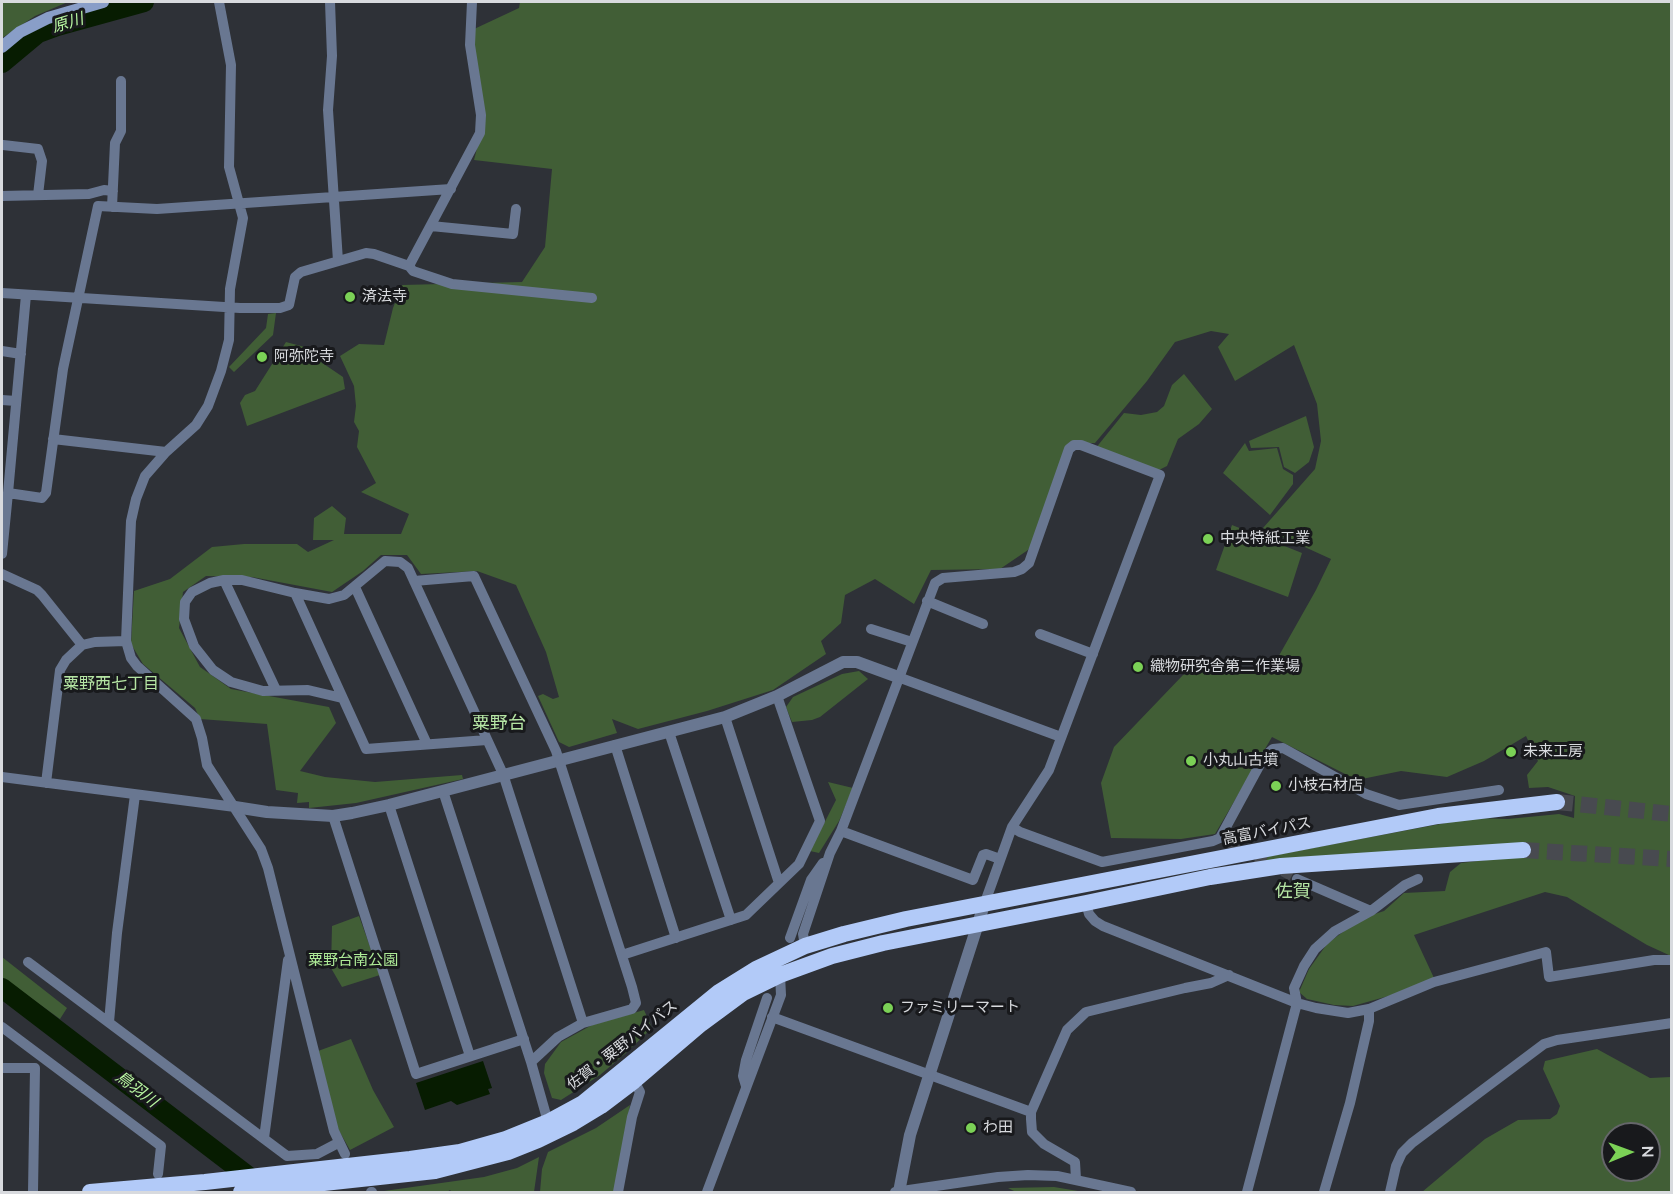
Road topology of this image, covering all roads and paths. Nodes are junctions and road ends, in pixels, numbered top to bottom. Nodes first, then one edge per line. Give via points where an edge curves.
1 (103, 2) edge
2 (219, 2) edge
3 (330, 2) edge
4 (472, 2) edge
5 (2, 47) edge
6 (121, 81) dead end
7 (3, 145) dead end
8 (451, 189) junction
9 (112, 191) junction
10 (38, 195) junction
11 (2, 196) edge
12 (334, 196) junction
13 (240, 202) junction
14 (112, 207) junction
15 (516, 209) dead end
16 (431, 226) junction
17 (338, 261) junction
18 (409, 266) junction
19 (2, 293) edge
20 (26, 295) junction
21 (592, 298) dead end
22 (78, 299) junction
23 (229, 307) junction
24 (2, 351) edge
25 (21, 354) junction
26 (2, 400) edge
27 (16, 401) junction
28 (53, 439) junction
29 (7, 452) edge
30 (166, 452) junction
31 (8, 493) junction
32 (2, 554) edge
33 (2, 573) edge
34 (224, 580) junction
35 (414, 581) junction
36 (355, 586) junction
37 (295, 593) junction
38 (927, 601) junction
39 (983, 624) dead end
40 (871, 629) dead end
41 (1040, 634) dead end
42 (126, 641) junction
43 (912, 642) junction
44 (82, 645) junction
45 (1093, 654) junction
46 (898, 677) junction
47 (276, 690) junction
48 (777, 696) junction
49 (342, 698) junction
50 (725, 717) junction
51 (669, 732) junction
52 (1061, 737) junction
53 (487, 740) junction
54 (427, 744) junction
55 (615, 745) junction
56 (559, 759) junction
57 (503, 774) junction
58 (2, 777) edge
59 (46, 783) junction
60 (443, 790) junction
61 (1499, 790) dead end
62 (135, 795) junction
63 (1557, 802) tunnel mouth
64 (389, 805) junction
65 (235, 807) junction
66 (333, 816) junction
67 (1012, 827) junction
68 (841, 831) junction
69 (1523, 850) tunnel mouth
70 (830, 853) junction
71 (1000, 859) junction
72 (1297, 879) tunnel mouth
73 (1418, 879) dead end
74 (779, 883) junction
75 (1086, 903) junction
76 (984, 905) junction
77 (1371, 911) junction
78 (731, 920) junction
79 (980, 923) junction
80 (676, 938) junction
81 (797, 942) junction
82 (289, 954) junction
83 (622, 955) junction
84 (1671, 960) edge
85 (28, 962) dead end
86 (780, 975) junction
87 (1229, 975) junction
88 (767, 998) dead end
89 (1297, 1003) junction
90 (1369, 1010) junction
91 (772, 1017) junction
92 (109, 1022) junction
93 (583, 1023) junction
94 (1671, 1023) edge
95 (2, 1027) edge
96 (524, 1039) junction
97 (470, 1056) junction
98 (49, 1062) junction
99 (531, 1062) junction
100 (2, 1068) edge
101 (35, 1068) junction
102 (929, 1075) junction
103 (634, 1081) junction
104 (746, 1086) junction
105 (1030, 1112) junction
106 (548, 1122) junction
107 (264, 1138) junction
108 (338, 1143) junction
109 (345, 1154) dead end
110 (158, 1174) dead end
111 (1076, 1179) junction
112 (33, 1192) edge
113 (90, 1192) edge
114 (241, 1192) edge
115 (618, 1192) edge
116 (707, 1192) edge
117 (898, 1192) edge
118 (1131, 1192) edge
119 (1247, 1192) edge
120 (1324, 1192) edge
121 (1390, 1192) edge

1 - 5 main road via 48,18 20,32
2 - 13 street via 231,65 229,167
3 - 12 street via 328,110
4 - 8 street via 470,45 481,115 480,133
6 - 9 street via 120,131
7 - 10 street via 38,149 42,161
8 - 12 street
8 - 16 street
9 - 10 street
9 - 14 street
10 - 11 street
12 - 13 street
12 - 17 street
13 - 14 street via 157,209
13 - 23 street via 243,218
14 - 22 street via 98,206
15 - 16 street via 513,234
16 - 18 street
17 - 18 street via 366,254
17 - 23 street via 295,277 289,305
18 - 21 street via 412,271 452,284
19 - 20 street
20 - 22 street
20 - 25 street
22 - 23 street
22 - 28 street
23 - 30 street via 229,340 208,406 196,425
24 - 25 street
25 - 27 street
26 - 27 street
27 - 29 street
28 - 30 street
28 - 31 street via 46,493 42,498
29 - 31 street
30 - 42 street via 146,476 131,521
31 - 32 street
33 - 44 street via 37,590
34 - 37 street via 242,580
34 - 47 street
34 - 47 street via 192,592 185,602 184,619 194,646 213,670 231,682 263,691
35 - 36 street via 400,562 385,561
35 - 53 street
35 - 56 street via 474,576
36 - 37 street via 344,596 329,599
36 - 54 street
37 - 49 street
38 - 39 street
38 - 43 street
38 - 45 street via 938,579 1014,572 1029,563 1069,449 1081,445 1160,475
40 - 43 street
41 - 45 street
42 - 44 street
42 - 65 street via 137,666 196,719 207,765
43 - 46 street
44 - 59 street via 60,670
45 - 52 street
46 - 48 street via 857,662 843,662
46 - 52 street
46 - 68 street
47 - 49 street via 308,690
48 - 50 street
48 - 74 street via 820,821 799,864
49 - 54 street via 366,749
50 - 51 street
50 - 74 street
51 - 55 street
51 - 78 street
52 - 67 street via 1049,770
53 - 54 street
53 - 57 street
55 - 56 street
55 - 80 street
56 - 57 street
56 - 83 street
57 - 60 street
57 - 93 street
58 - 59 street
59 - 62 street
60 - 64 street
60 - 96 street
61 - 67 street via 1400,805 1366,794 1282,748 1272,749 1263,757 1225,840 1102,862
62 - 65 street
62 - 92 street
63 - 76 highway, 高富バイパス via 1438,816
64 - 66 street
64 - 97 street
65 - 66 street
65 - 82 street via 261,849
66 - 97 street via 416,1074
67 - 71 street
68 - 70 street
68 - 71 street via 973,880 983,855
69 - 75 highway via 1281,866
70 - 81 street
70 - 81 street via 811,880
71 - 76 street
72 - 77 street
73 - 77 street
74 - 78 street via 746,915
75 - 79 highway
75 - 87 street via 1089,914 1103,926
76 - 79 street
76 - 81 highway, 佐賀・粟野バイパス
77 - 89 street via 1335,931 1315,949 1294,988
78 - 80 street
79 - 86 highway, 佐賀・粟野バイパス via 852,951
79 - 102 street
80 - 83 street
81 - 106 highway, 佐賀・粟野バイパス via 719,992 583,1103
82 - 107 street
82 - 108 street
83 - 93 street via 636,1003 632,1009
84 - 90 street via 1549,977 1546,952 1434,982
85 - 92 street
86 - 91 street via 781,995
86 - 103 highway, 佐賀・粟野バイパス via 734,999
87 - 89 street
87 - 105 street via 1211,983 1086,1012 1067,1030
88 - 104 street via 746,1060
89 - 90 street via 1348,1013
89 - 119 street
90 - 120 street via 1350,1103
91 - 102 street
91 - 104 street
92 - 107 street
93 - 99 street via 558,1037
94 - 121 street via 1544,1044 1412,1143 1396,1166
95 - 98 street
96 - 97 street
96 - 99 street
98 - 101 street
98 - 110 street via 161,1146
99 - 106 street
100 - 101 street
101 - 112 street
102 - 105 street
102 - 117 street
103 - 114 highway, 佐賀・粟野バイパス via 573,1123 508,1152 435,1171
103 - 115 street via 640,1092
104 - 116 street
105 - 111 street via 1032,1132 1075,1162
106 - 113 highway, 佐賀・粟野バイパス via 460,1152
107 - 108 street via 287,1156 317,1154
108 - 109 street
111 - 117 street via 998,1177
111 - 118 street

